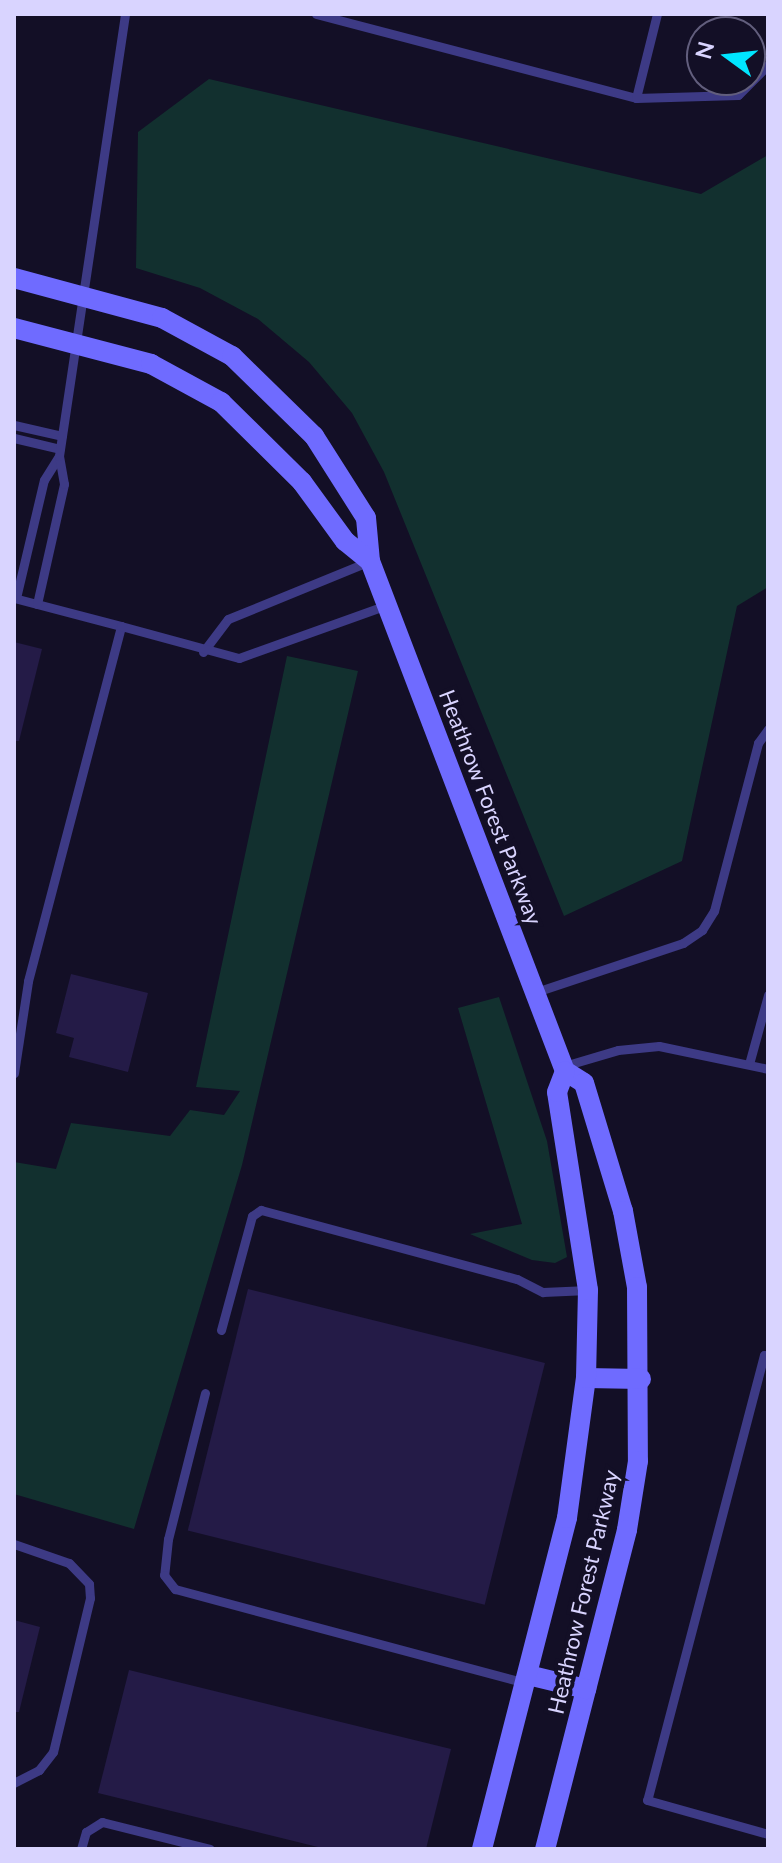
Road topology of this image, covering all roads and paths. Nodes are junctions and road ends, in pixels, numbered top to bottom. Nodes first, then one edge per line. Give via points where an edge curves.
1 (125, 14) edge
2 (316, 14) edge
3 (657, 14) edge
4 (768, 65) edge
5 (636, 98) junction
6 (14, 278) edge
7 (86, 297) junction
8 (14, 328) edge
9 (76, 343) junction
10 (14, 425) edge
11 (62, 436) junction
12 (14, 438) edge
13 (60, 453) junction
14 (370, 561) junction
15 (15, 598) edge
16 (37, 604) junction
17 (389, 604) junction
18 (121, 626) junction
19 (203, 652) junction
20 (768, 729) edge
21 (535, 992) junction
22 (768, 995) edge
23 (749, 1064) junction
24 (565, 1068) junction
25 (768, 1069) edge
26 (14, 1073) edge
27 (588, 1290) junction
28 (221, 1330) dead end
29 (768, 1356) edge
30 (586, 1378) junction
31 (641, 1379) junction
32 (205, 1393) dead end
33 (14, 1544) edge
34 (527, 1679) junction
35 (586, 1689) junction
36 (14, 1783) edge
37 (768, 1834) edge
38 (81, 1849) edge
39 (210, 1849) edge
40 (482, 1849) edge
41 (545, 1849) edge

1 - 7 lane
2 - 5 lane
3 - 5 lane
4 - 5 lane via 738,95
6 - 7 street, Heathrow Forest Parkway
7 - 9 lane
7 - 14 street, Heathrow Forest Parkway via 162,318 232,356 314,436 366,518
8 - 9 street, Heathrow Forest Parkway
9 - 11 lane
9 - 14 street, Heathrow Forest Parkway via 151,364 221,402 302,482 345,541
10 - 11 lane
11 - 13 lane
12 - 13 lane
13 - 15 lane via 44,480
13 - 16 lane via 64,484
14 - 17 street, Heathrow Forest Parkway
14 - 19 lane via 228,619
15 - 16 lane
16 - 18 lane
17 - 19 lane via 239,658
17 - 21 street, Heathrow Forest Parkway
18 - 19 lane
18 - 26 lane via 28,981
20 - 21 lane via 758,743 714,911 702,930 683,943
21 - 24 street, Heathrow Forest Parkway
22 - 23 lane
23 - 24 lane via 659,1046 618,1050
23 - 25 lane
24 - 27 street, Heathrow Forest Parkway via 557,1092
24 - 31 street, Heathrow Forest Parkway via 584,1083 623,1211 637,1287
27 - 28 lane via 543,1292 517,1279 261,1210 252,1216
27 - 30 street, Heathrow Forest Parkway
29 - 37 lane via 764,1355 647,1800
30 - 31 street
30 - 34 street, Heathrow Forest Parkway via 567,1518
31 - 35 street, Heathrow Forest Parkway via 638,1461 627,1530
32 - 34 lane via 168,1539 164,1575 175,1589
33 - 36 lane via 69,1563 89,1584 90,1598 53,1752 39,1770
34 - 35 street
34 - 40 street, Heathrow Forest Parkway
35 - 41 street, Heathrow Forest Parkway
38 - 39 lane via 86,1832 102,1822

